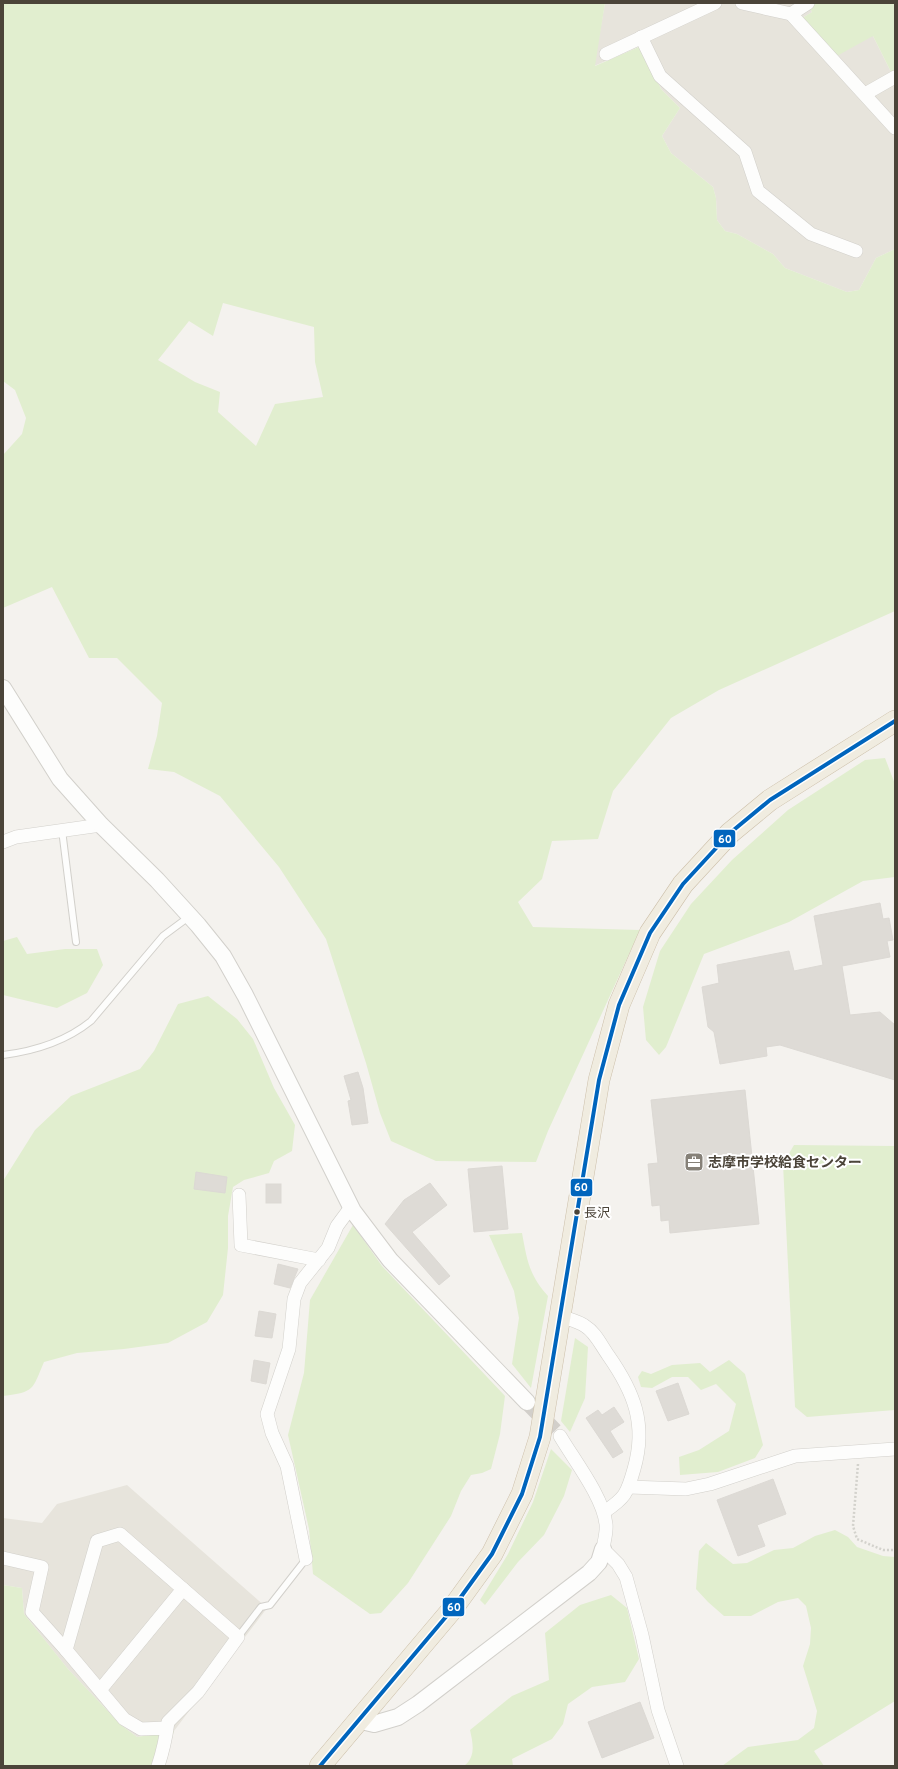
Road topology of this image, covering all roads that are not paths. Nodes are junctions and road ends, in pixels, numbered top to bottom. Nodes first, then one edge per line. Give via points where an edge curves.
1 (714, 3) edge
2 (742, 3) edge
3 (808, 3) edge
4 (791, 14) junction
5 (641, 37) junction
6 (606, 54) dead end
7 (895, 77) edge
8 (865, 94) junction
9 (895, 128) edge
10 (856, 251) dead end
11 (3, 688) edge
12 (895, 721) edge
13 (101, 825) junction
14 (62, 830) junction
15 (3, 842) edge
16 (190, 916) junction
17 (76, 942) dead end
18 (3, 1055) edge
19 (239, 1194) dead end
20 (351, 1207) junction
21 (319, 1260) junction
22 (560, 1316) junction
23 (527, 1402) tunnel mouth
24 (560, 1436) tunnel mouth
25 (895, 1449) edge
26 (629, 1487) junction
27 (604, 1512) junction
28 (603, 1549) junction
29 (3, 1558) edge
30 (306, 1559) joint
31 (183, 1589) junction
32 (238, 1637) junction
33 (66, 1650) junction
34 (100, 1690) junction
35 (357, 1720) junction
36 (167, 1728) junction
37 (158, 1766) edge
38 (320, 1766) edge
39 (677, 1766) edge

1 - 5 street
2 - 4 street
3 - 4 street
4 - 8 street
5 - 6 street
5 - 10 street via 660,76 745,152 758,191 811,234
7 - 8 street
8 - 9 street
11 - 13 street via 60,779
12 - 22 highway via 770,800 730,833 683,884 650,933 619,1005 599,1080
13 - 14 street
13 - 16 street
14 - 15 street via 16,837
14 - 17 lane
16 - 18 lane via 163,936 91,1021 78,1032 58,1042
16 - 20 street via 223,956 245,995
19 - 21 street via 241,1245
20 - 21 street via 337,1226 328,1248
20 - 23 street via 390,1260
21 - 30 street via 300,1283 294,1299 289,1349 267,1414 272,1433 287,1466
22 - 26 street via 586,1326 594,1334 615,1365 636,1406 640,1450
22 - 35 highway via 540,1437 522,1494 492,1554 450,1612
24 - 27 street
25 - 26 street via 795,1456 710,1484 686,1489
26 - 27 street via 620,1502
27 - 28 street via 606,1526
28 - 35 street via 599,1562 589,1573 418,1704 398,1717 374,1724
28 - 39 street via 618,1564 626,1577 642,1634 658,1710
29 - 33 street via 42,1567 32,1612
30 - 32 lane via 270,1605 261,1607
31 - 32 street
31 - 33 street via 120,1534 97,1541
31 - 34 street
32 - 36 street via 198,1692 168,1722
33 - 34 street
34 - 36 street via 124,1719 141,1728
35 - 38 highway
36 - 37 street via 166,1742

